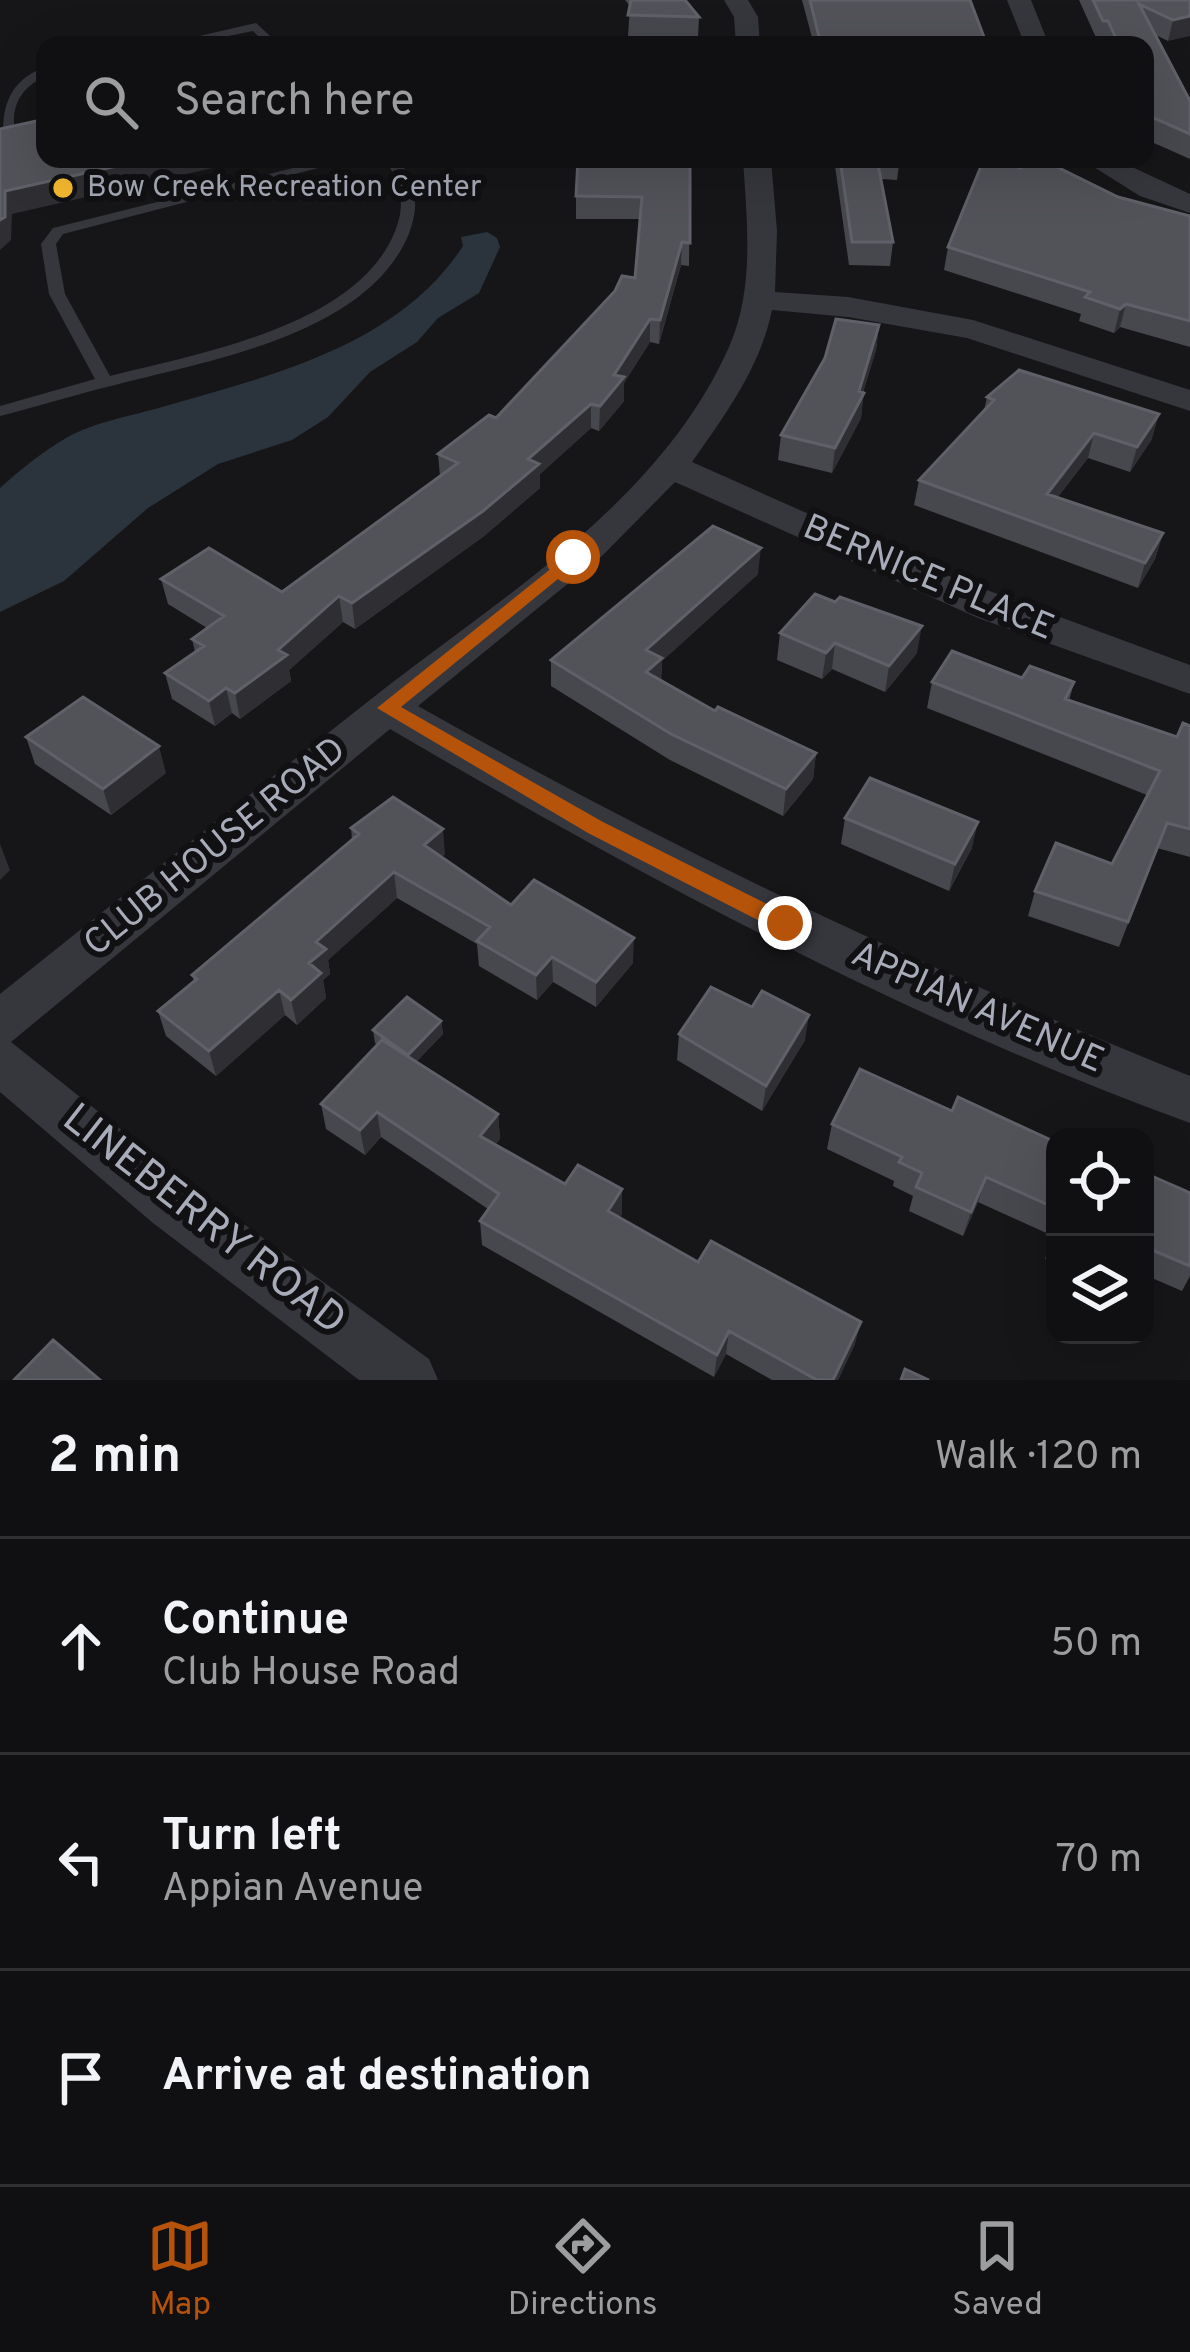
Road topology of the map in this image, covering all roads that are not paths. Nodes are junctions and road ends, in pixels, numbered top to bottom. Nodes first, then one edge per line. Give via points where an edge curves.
1 (736, 0) edge
2 (1019, 0) edge
3 (211, 36) edge
4 (265, 36) edge
5 (747, 36) edge
6 (1033, 36) edge
7 (36, 76) edge
8 (9, 141) edge
9 (310, 168) edge
10 (395, 168) edge
11 (758, 168) edge
12 (1111, 168) edge
13 (1190, 204) edge
14 (760, 300) junction
15 (105, 382) junction
16 (1190, 401) edge
17 (0, 411) edge
18 (671, 466) junction
19 (1190, 680) edge
20 (387, 708) junction
21 (0, 1024) edge
22 (0, 1060) edge
23 (1190, 1100) edge
24 (408, 1380) edge

1 - 5 street
2 - 6 street
3 - 4 lane via 256,27
7 - 8 lane via 3,103
9 - 15 lane via 58,231 48,244 57,294
10 - 15 lane via 412,202 404,237 347,297 313,319
11 - 14 street, CLUB HOUSE ROAD via 766,262
12 - 13 street
14 - 16 street via 973,330
14 - 18 street, CLUB HOUSE ROAD via 722,394
15 - 17 lane
18 - 19 street, BERNICE PLACE via 904,573
18 - 20 street, CLUB HOUSE ROAD via 631,508
20 - 21 street, CLUB HOUSE ROAD
20 - 23 street, APPIAN AVENUE via 785,923
22 - 24 street, LINEBERRY ROAD via 173,1205

